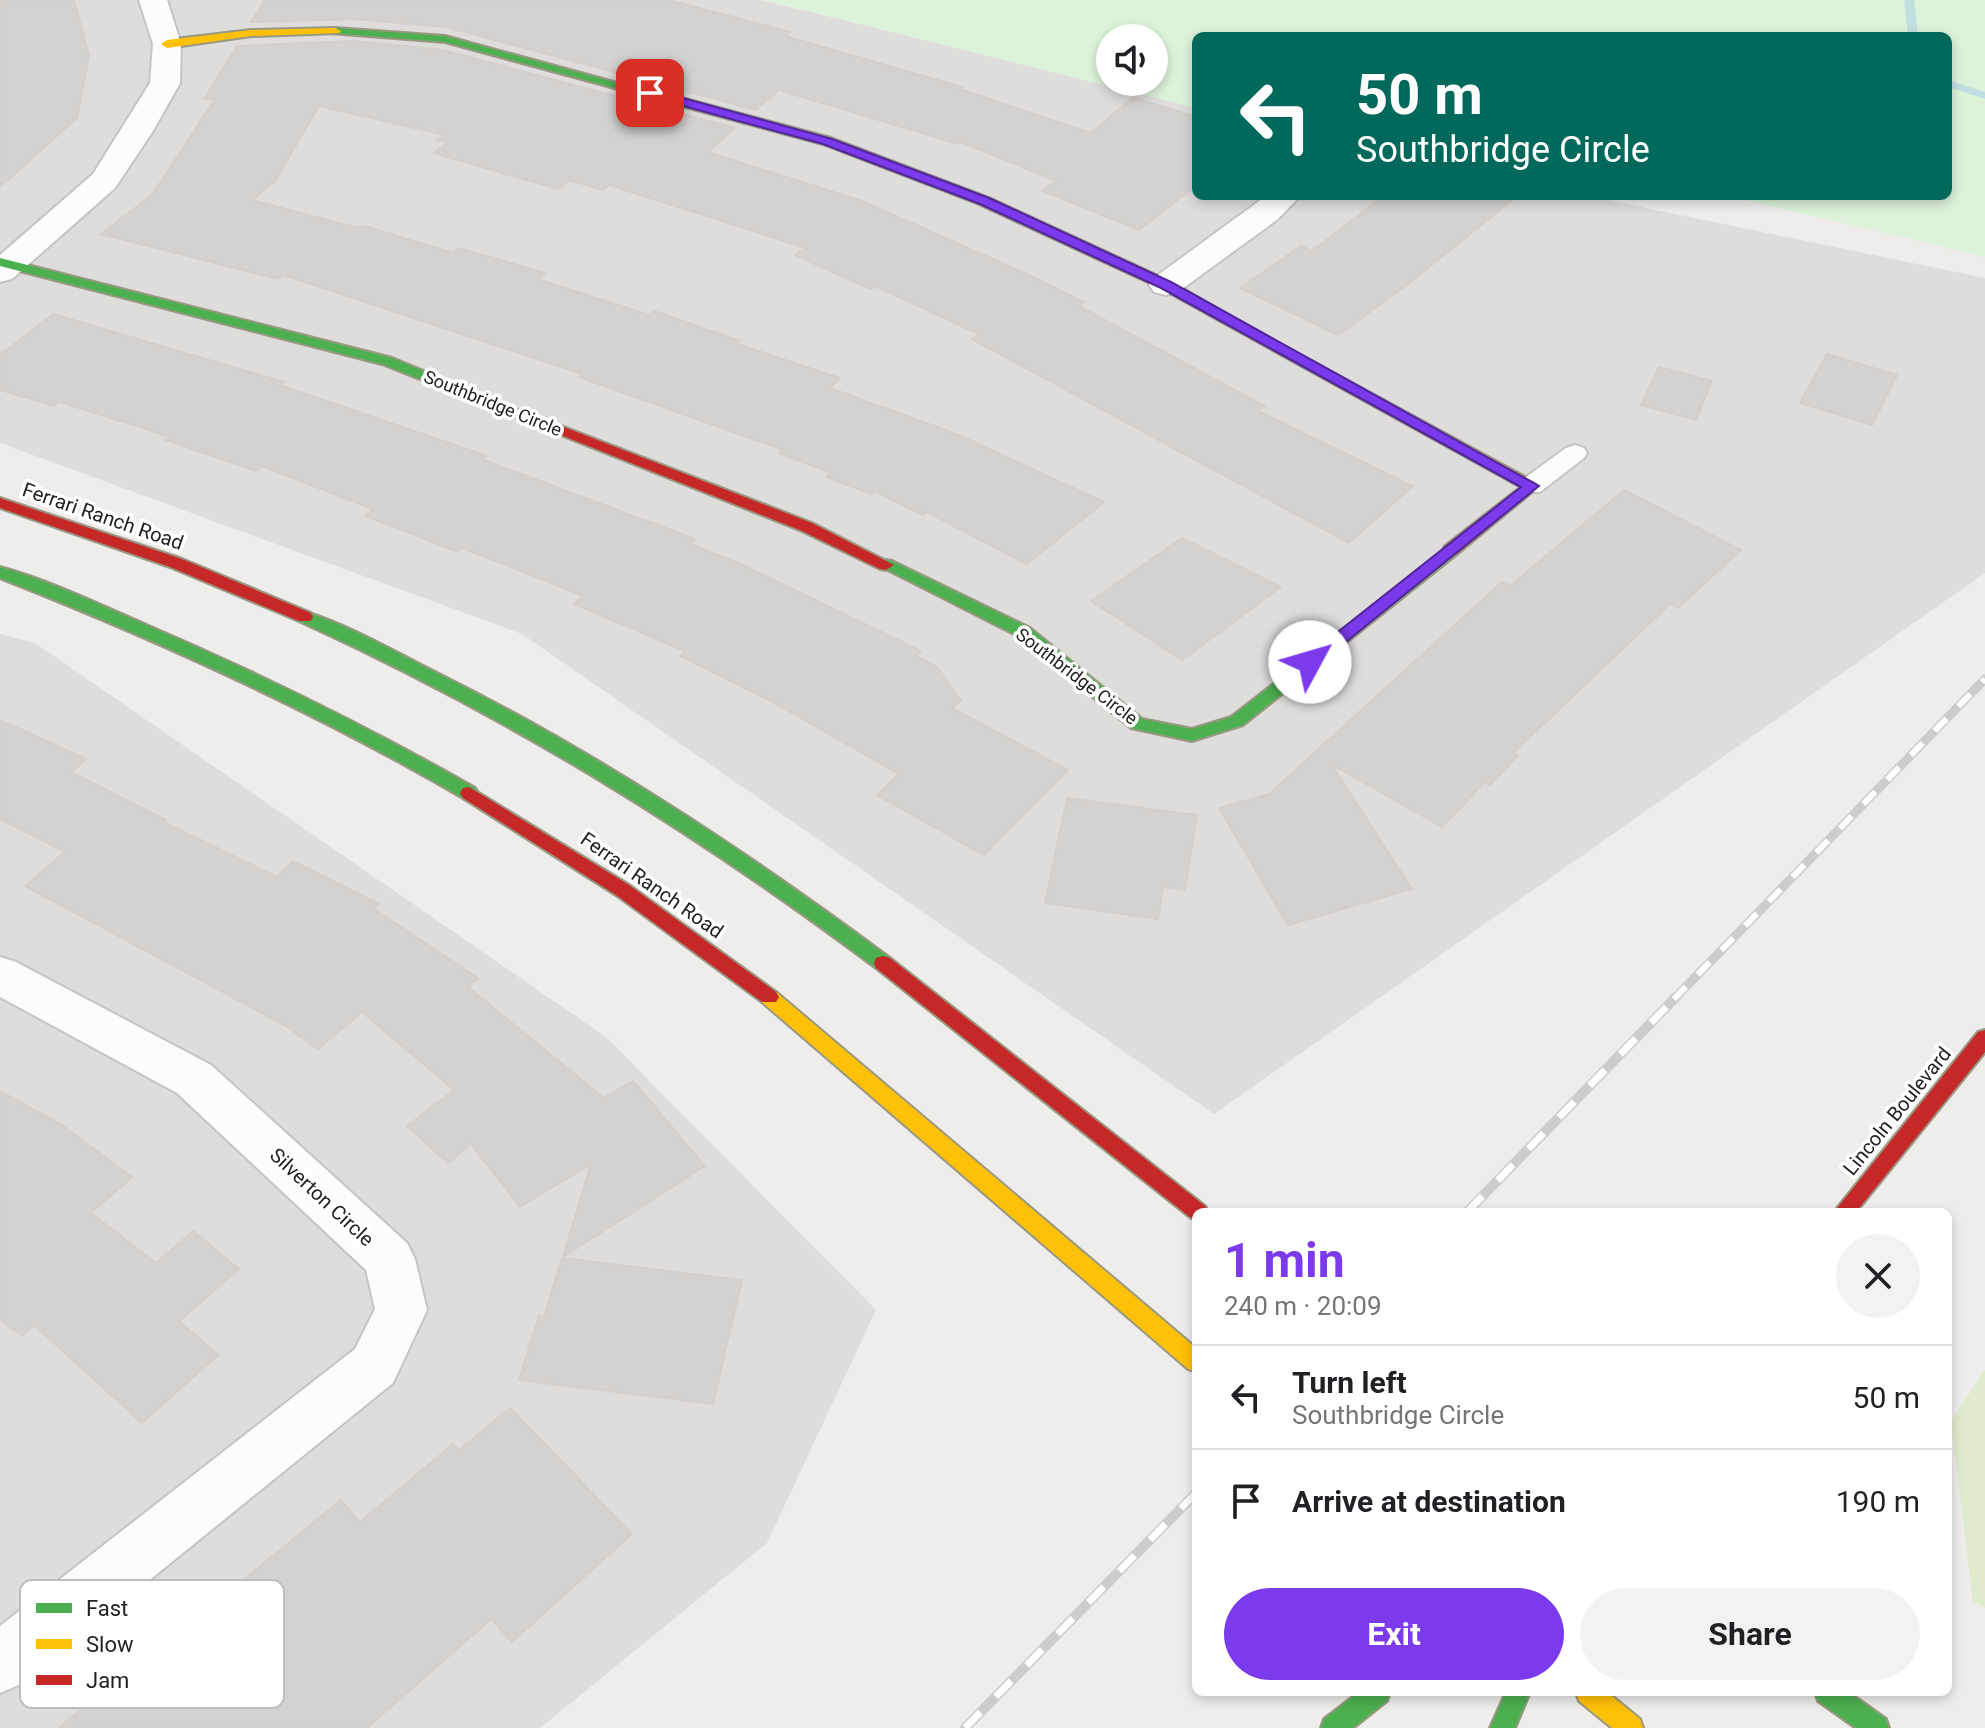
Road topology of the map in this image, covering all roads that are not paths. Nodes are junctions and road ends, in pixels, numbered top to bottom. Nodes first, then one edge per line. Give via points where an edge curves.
1 (153, 0) edge
2 (167, 44) junction
3 (1280, 200) edge
4 (3, 266) edge
5 (1166, 285) junction
6 (1575, 453) dead end
7 (1531, 486) junction
8 (0, 503) edge
9 (0, 572) edge
10 (0, 975) edge
11 (1985, 1038) edge
12 (1193, 1208) edge
13 (1847, 1208) edge
14 (1192, 1359) edge
15 (105, 1580) edge
16 (20, 1647) edge
17 (0, 1663) edge
18 (1373, 1696) edge
19 (1516, 1696) edge
20 (1593, 1696) edge
21 (1833, 1696) edge
22 (1333, 1728) edge
23 (1502, 1728) edge
24 (1631, 1728) edge
25 (1877, 1728) edge

1 - 2 street
2 - 4 street via 165,83 104,181
2 - 5 street via 251,33 355,30 445,39 827,141 984,201
3 - 5 street
4 - 7 street, Southbridge Circle via 387,361 807,527 1024,632 1137,724 1192,735 1237,721
5 - 7 street
6 - 7 lane
8 - 12 street, Ferrari Ranch Road via 203,574 377,650 475,697 582,758 842,930
9 - 14 street, Ferrari Ranch Road via 238,667 512,816 762,991
10 - 15 street, Silverton Circle via 194,1079 389,1259 401,1310 374,1366
11 - 13 street, Lincoln Boulevard
16 - 17 street, Silverton Circle
18 - 22 street
19 - 23 street
20 - 24 street
21 - 25 street

